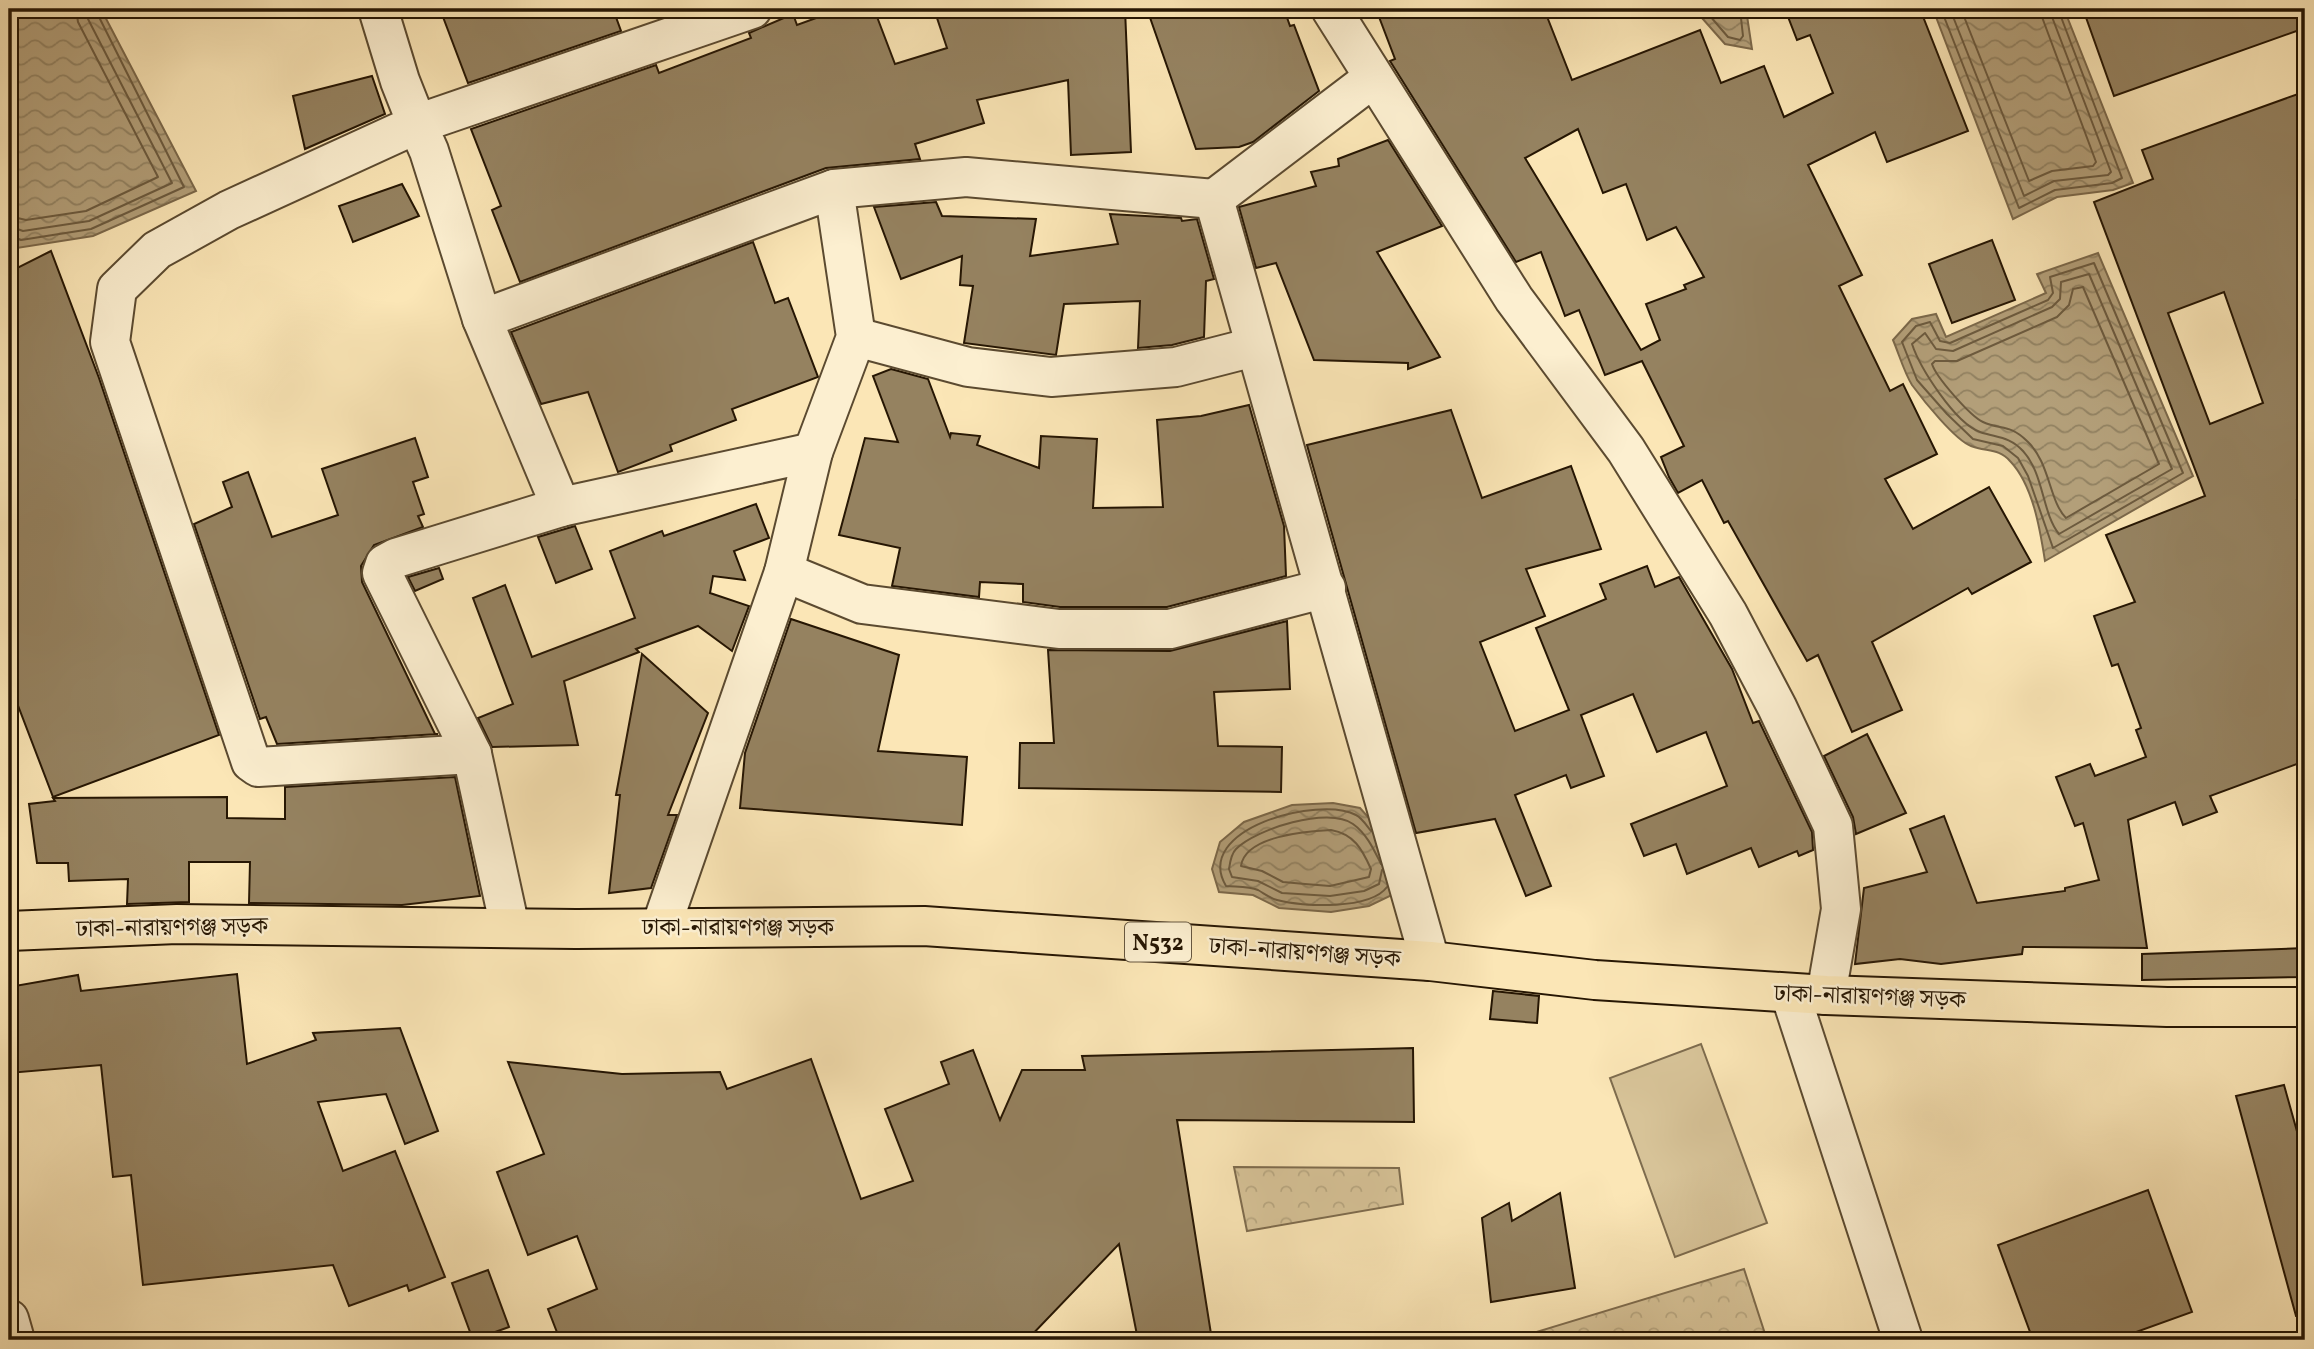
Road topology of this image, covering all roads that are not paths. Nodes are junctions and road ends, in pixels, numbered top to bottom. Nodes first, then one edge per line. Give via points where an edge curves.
1 (378, 9) edge
2 (752, 9) edge
3 (1331, 9) edge
4 (1373, 78) junction
5 (423, 137) junction
6 (834, 189) junction
7 (1214, 199) junction
8 (480, 313) junction
9 (856, 337) junction
10 (1254, 346) junction
11 (813, 452) junction
12 (561, 507) junction
13 (784, 572) junction
14 (1326, 588) junction
15 (472, 754) junction
16 (661, 927) junction
17 (510, 928) junction
18 (9, 931) edge
19 (1430, 961) junction
20 (1808, 994) junction
21 (2305, 1007) edge
22 (9, 1319) edge
23 (15, 1340) edge
24 (1903, 1340) edge

1 - 5 street
2 - 5 street
3 - 4 street
4 - 7 street
4 - 20 street via 1514,299 1626,450 1728,614 1777,707 1833,826 1841,909
5 - 8 street
5 - 15 street via 229,210 157,250 117,289 110,342 251,762 258,767
6 - 7 street via 966,177
6 - 8 street
6 - 9 street
7 - 10 street
8 - 12 street
9 - 10 street via 968,367 1051,377 1176,367
9 - 11 street
10 - 14 street
11 - 12 street
11 - 13 street
12 - 15 street via 385,564 382,573
13 - 14 street via 862,604 1059,629 1170,629
13 - 16 street
14 - 19 street
15 - 17 street
16 - 17 highway, ঢাকা-নারায়ণগঞ্জ সড়ক / N532
16 - 19 highway, ঢাকা-নারায়ণগঞ্জ সড়ক / N532 via 924,926
17 - 18 highway, ঢাকা-নারায়ণগঞ্জ সড়ক / N532 via 177,924
19 - 20 highway, ঢাকা-নারায়ণগঞ্জ সড়ক / N532 via 1595,980
20 - 21 highway, ঢাকা-নারায়ণগঞ্জ সড়ক / N532 via 2167,1007
20 - 24 street
22 - 23 street

